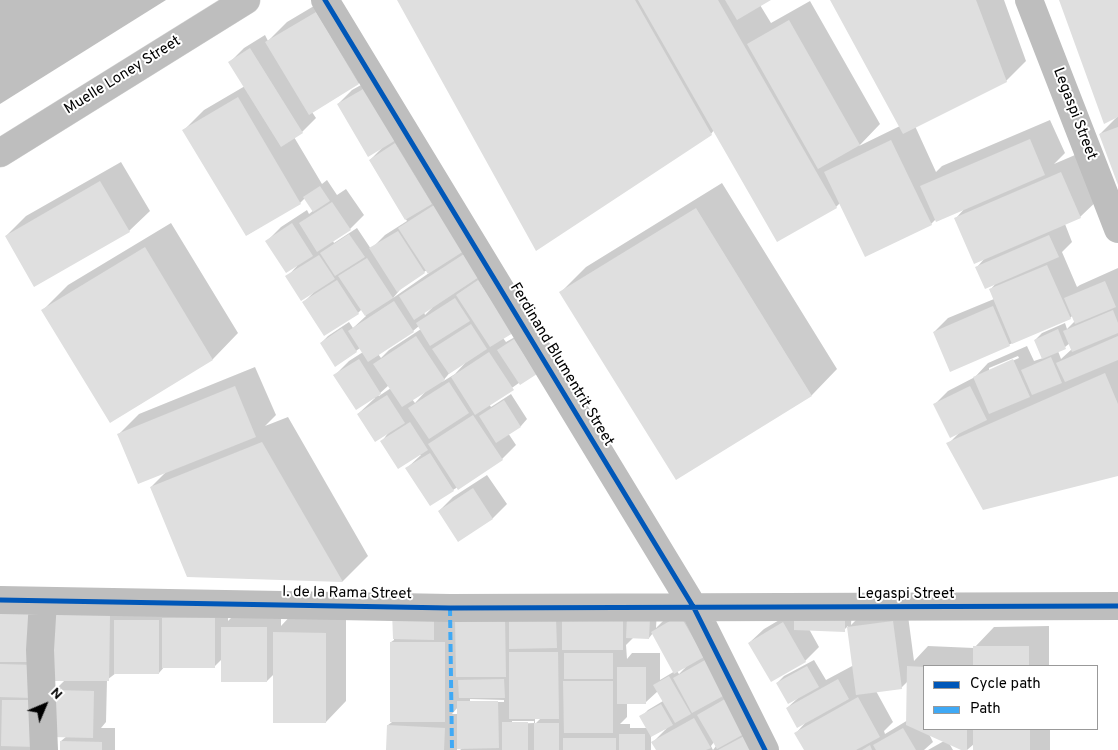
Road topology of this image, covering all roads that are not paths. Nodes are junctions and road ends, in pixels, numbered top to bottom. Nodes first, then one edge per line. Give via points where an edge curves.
1 (246, 0) edge
2 (325, 0) edge
3 (1029, 0) edge
4 (0, 153) edge
5 (1118, 229) edge
6 (0, 600) edge
7 (43, 601) junction
8 (1118, 606) edge
9 (694, 608) junction
10 (44, 750) edge
11 (765, 750) edge

1 - 4 street, Muelle Loney Street
2 - 9 street, Ferdinand Blumentrit Street
3 - 5 street, Legaspi Street
6 - 7 street, I. de la Rama Street
7 - 9 street, I. de la Rama Street via 450,608
7 - 10 street via 40,650
8 - 9 street, Legaspi Street
9 - 11 street, Ferdinand Blumentrit Street

